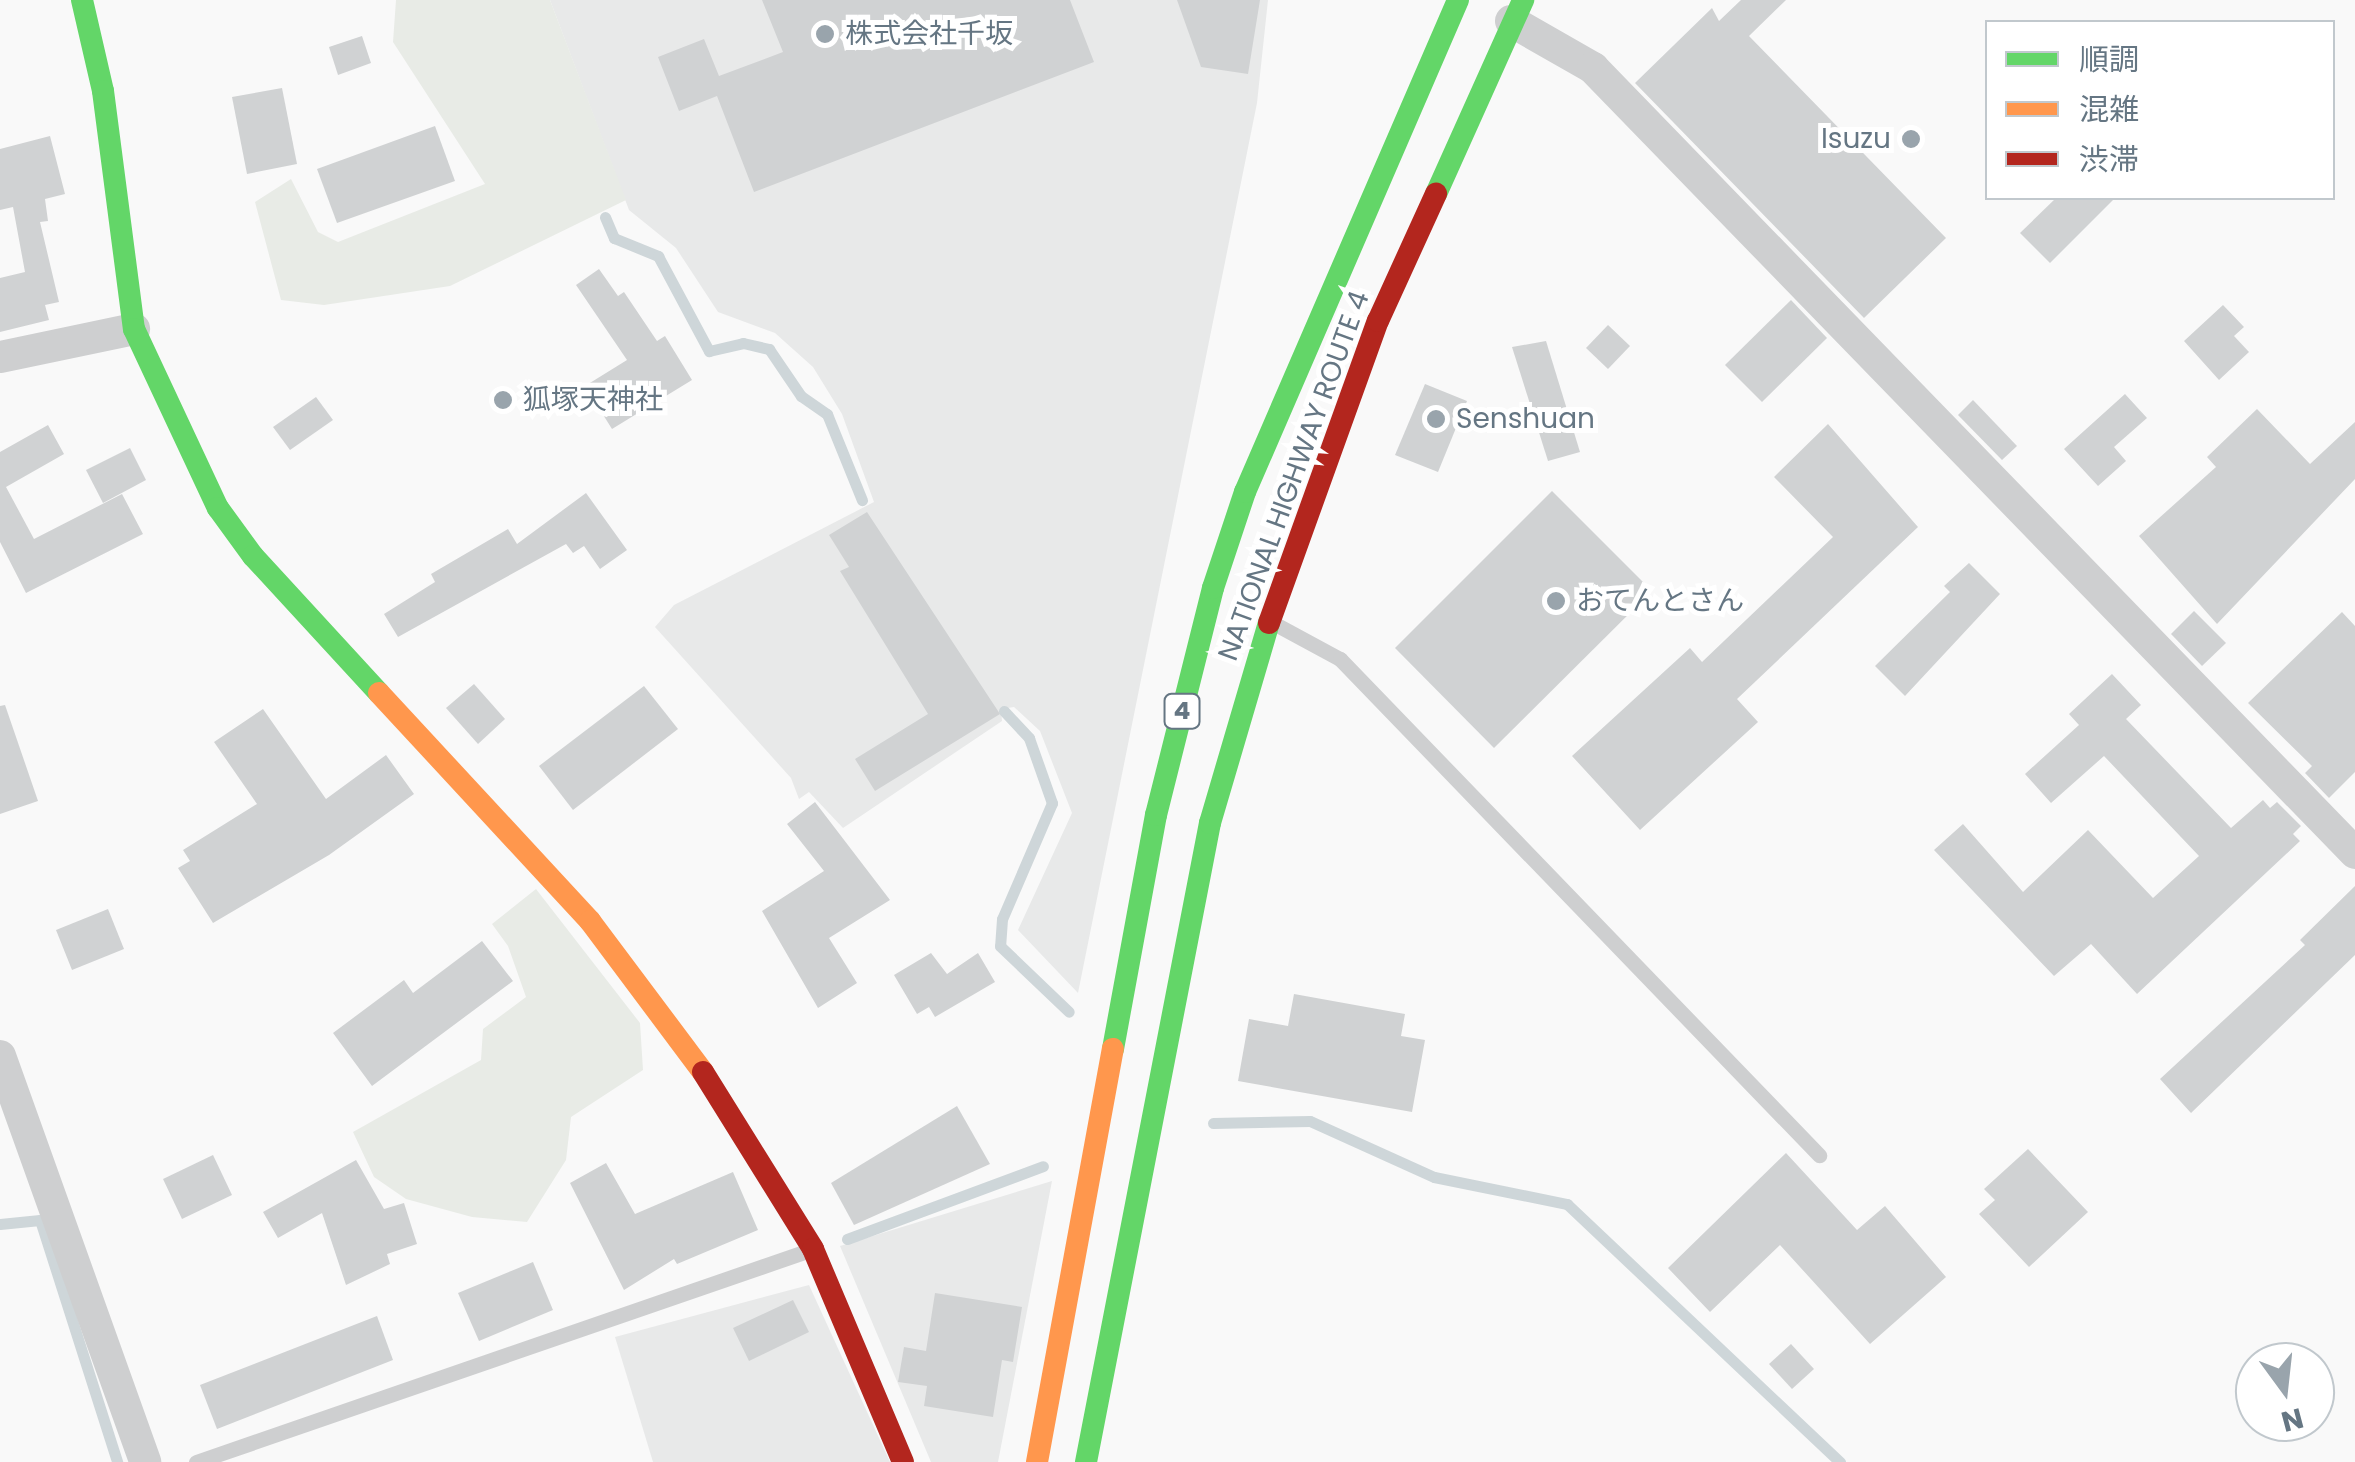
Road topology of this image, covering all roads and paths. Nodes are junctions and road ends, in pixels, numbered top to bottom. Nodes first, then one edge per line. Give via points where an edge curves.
1 (82, 0) edge
2 (1458, 0) edge
3 (1517, 11) edge
4 (134, 330) junction
5 (0, 356) edge
6 (1270, 621) junction
7 (2355, 854) edge
8 (0, 1056) edge
9 (1819, 1155) dead end
10 (813, 1248) junction
11 (145, 1462) edge
12 (196, 1462) edge
13 (903, 1462) edge
14 (1037, 1462) edge
15 (1086, 1462) edge

1 - 4 main road via 103,91
2 - 14 main road, NATIONAL HIGHWAY ROUTE 4 / 4 via 1245,492 1213,588 1153,833
3 - 6 main road, NATIONAL HIGHWAY ROUTE 4 / 4 via 1378,321
3 - 7 street via 1593,68
4 - 5 street
4 - 10 main road via 181,440 253,556 590,921 684,1041
6 - 9 lane via 1340,659
6 - 15 main road, NATIONAL HIGHWAY ROUTE 4 / 4 via 1210,824
8 - 11 street
10 - 12 lane
10 - 13 main road

